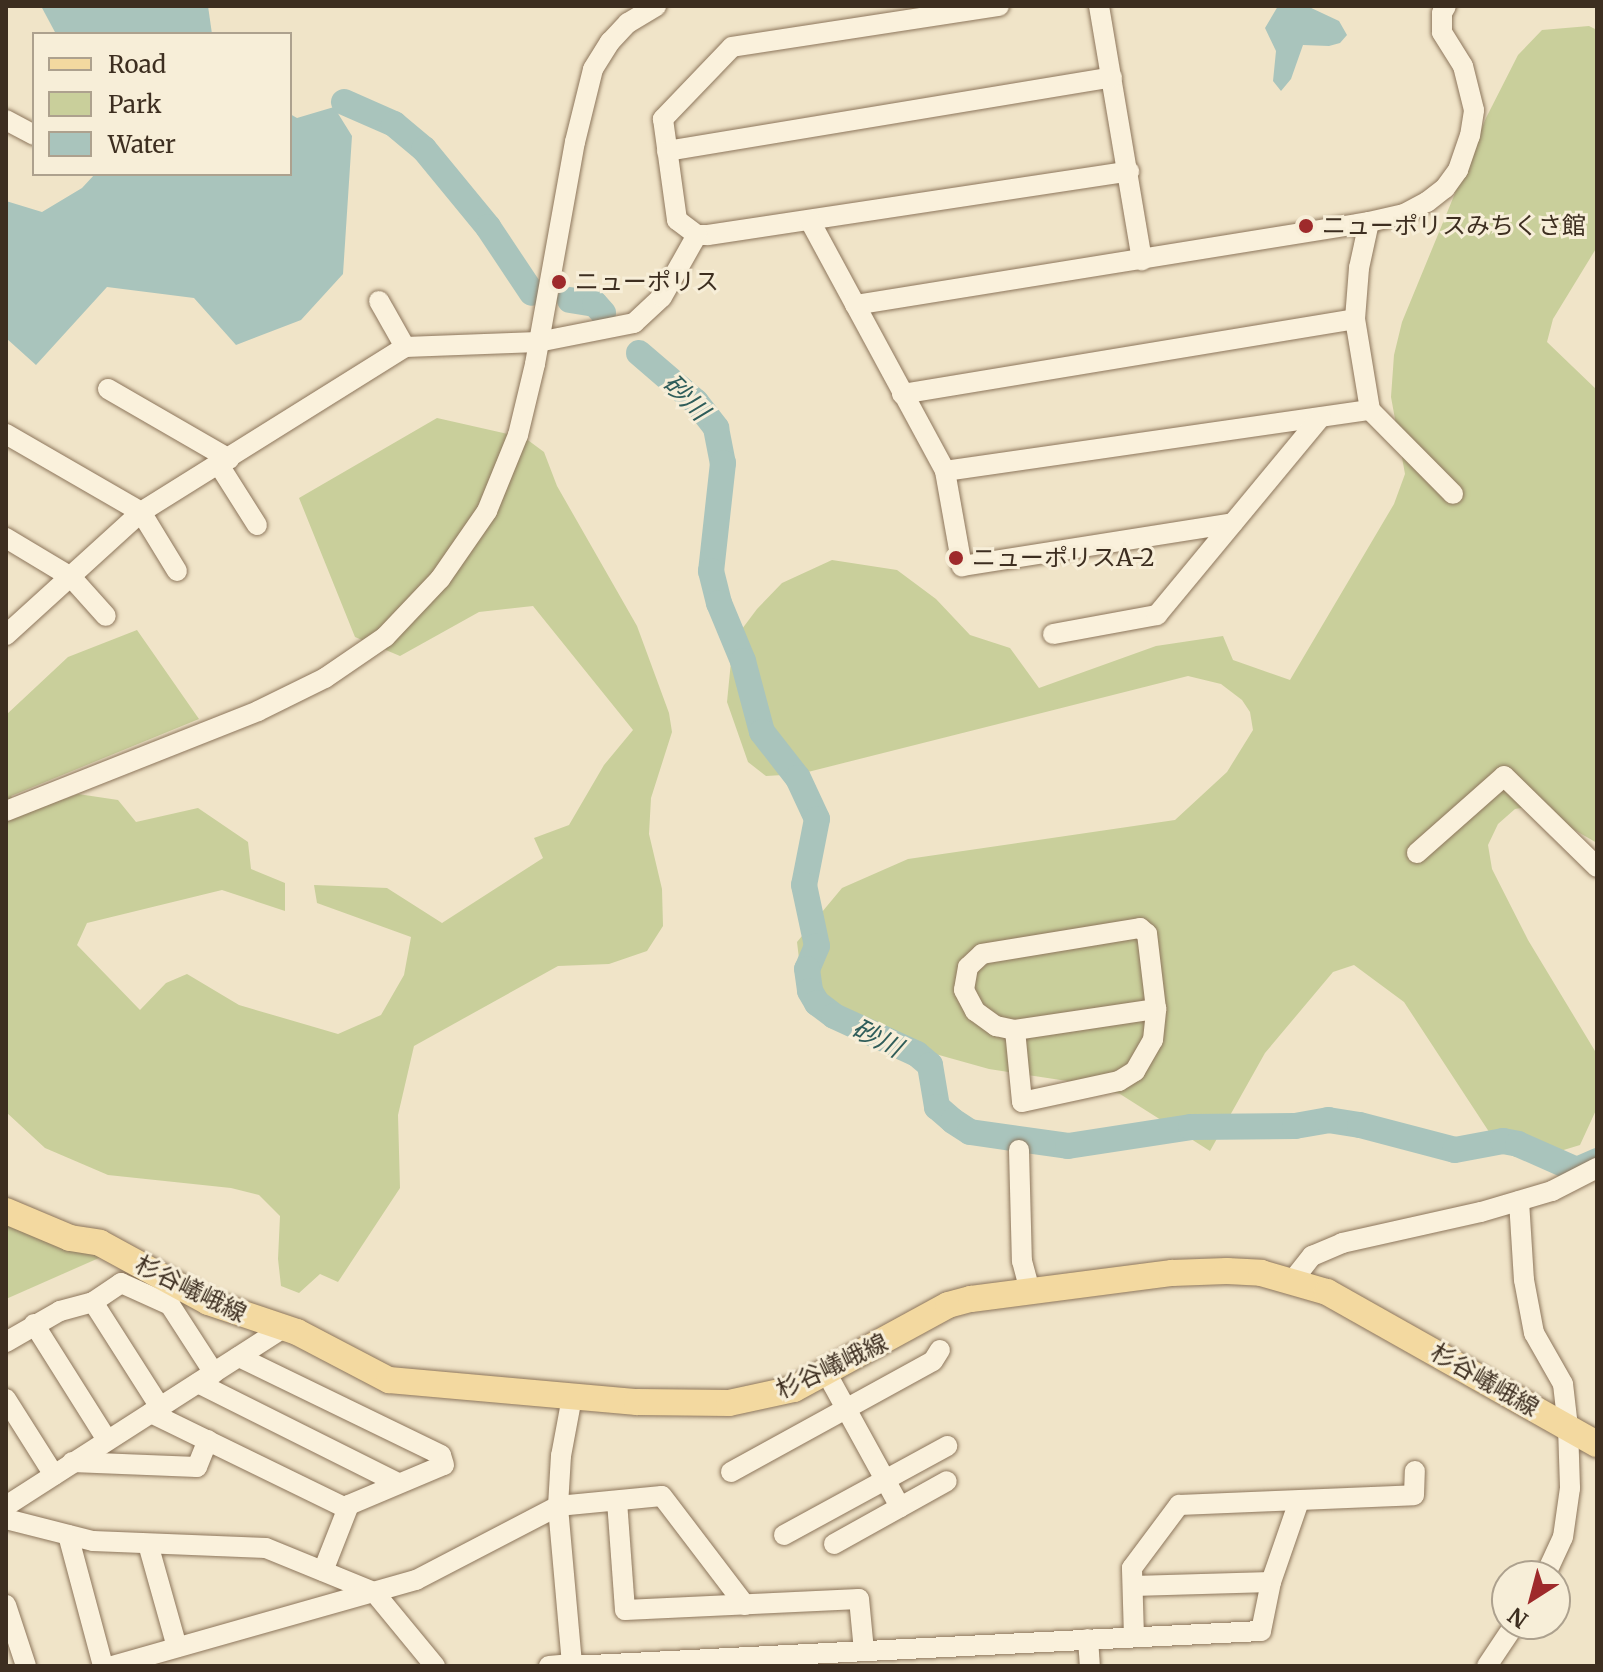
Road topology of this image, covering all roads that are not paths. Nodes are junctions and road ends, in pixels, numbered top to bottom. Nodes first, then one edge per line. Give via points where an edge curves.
1 (655, 6) edge
2 (999, 6) edge
3 (1099, 6) edge
4 (1446, 6) edge
5 (1112, 77) junction
6 (6, 120) edge
7 (32, 134) edge
8 (667, 151) junction
9 (1129, 171) junction
10 (810, 221) junction
11 (1369, 222) junction
12 (697, 235) junction
13 (1142, 260) junction
14 (379, 301) dead end
15 (855, 305) junction
16 (1355, 319) junction
17 (538, 342) junction
18 (405, 347) junction
19 (108, 389) dead end
20 (902, 394) junction
21 (1370, 410) junction
22 (1320, 418) junction
23 (6, 434) edge
24 (224, 462) junction
25 (945, 471) junction
26 (1453, 494) dead end
27 (141, 512) junction
28 (1233, 523) junction
29 (257, 525) dead end
30 (6, 538) edge
31 (177, 571) dead end
32 (71, 577) junction
33 (106, 616) dead end
34 (1053, 634) dead end
35 (6, 635) edge
36 (6, 811) edge
37 (1417, 853) dead end
38 (1597, 867) edge
39 (1156, 1009) junction
40 (1015, 1030) junction
41 (1019, 1150) dead end
42 (1597, 1168) edge
43 (1519, 1201) junction
44 (6, 1211) edge
45 (1293, 1280) junction
46 (1030, 1291) junction
47 (93, 1302) junction
48 (34, 1324) junction
49 (283, 1328) junction
50 (6, 1342) edge
51 (940, 1350) dead end
52 (239, 1357) junction
53 (827, 1374) junction
54 (206, 1378) junction
55 (572, 1397) junction
56 (6, 1399) edge
57 (846, 1408) junction
58 (155, 1410) junction
59 (1568, 1427) junction
60 (107, 1440) junction
61 (208, 1440) junction
62 (1597, 1444) edge
63 (947, 1446) dead end
64 (72, 1462) junction
65 (1415, 1471) dead end
66 (731, 1472) dead end
67 (54, 1475) junction
68 (885, 1481) junction
69 (947, 1481) dead end
70 (398, 1483) junction
71 (617, 1501) junction
72 (1299, 1501) junction
73 (349, 1505) junction
74 (6, 1506) edge
75 (558, 1506) junction
76 (900, 1507) junction
77 (6, 1519) edge
78 (68, 1535) junction
79 (784, 1535) dead end
80 (148, 1544) junction
81 (834, 1544) dead end
82 (1552, 1560) edge
83 (323, 1571) junction
84 (1271, 1582) junction
85 (1133, 1586) junction
86 (374, 1592) junction
87 (6, 1605) edge
88 (745, 1605) junction
89 (1134, 1637) junction
90 (1088, 1639) junction
91 (1504, 1640) edge
92 (177, 1647) junction
93 (864, 1651) junction
94 (948, 1656) edge
95 (798, 1660) edge
96 (572, 1665) edge
97 (26, 1666) edge
98 (103, 1666) edge
99 (112, 1666) edge
100 (435, 1666) edge
101 (549, 1666) edge
102 (1090, 1666) edge
103 (1487, 1666) edge

1 - 17 street via 628,23 593,69
2 - 8 street via 732,47 663,119
3 - 5 street
4 - 11 street via 1442,32 1463,66 1474,110 1458,170 1445,188 1404,214
5 - 8 street
5 - 9 street
6 - 7 street
8 - 12 street via 677,220
9 - 10 street
9 - 13 street
10 - 12 street
10 - 15 street
11 - 13 street
11 - 16 street
12 - 17 street via 662,297 634,323
13 - 15 street
14 - 18 street
15 - 20 street
16 - 20 street
16 - 21 street
17 - 18 street
17 - 36 street via 518,435 487,511 440,579 385,637 325,678 258,711
18 - 24 street
19 - 24 street
20 - 25 street
21 - 22 street
21 - 26 street
22 - 25 street
22 - 28 street
23 - 27 street
24 - 27 street
24 - 29 street
25 - 28 street via 962,566
27 - 31 street
27 - 32 street
28 - 34 street via 1157,615
30 - 32 street
32 - 33 street
32 - 35 street
37 - 38 street via 1504,776
39 - 40 street
39 - 40 street via 1153,1040 1135,1071 1119,1081 1022,1102
39 - 40 street via 1147,934 1140,928 982,954 968,967 964,990 986,1021
41 - 46 street via 1022,1261
42 - 43 street
43 - 45 street via 1342,1243 1312,1256
43 - 59 street via 1534,1333 1563,1384
44 - 49 main road, 杉谷嶬峨線 via 70,1238 100,1243 208,1302
45 - 46 main road, 杉谷嶬峨線 via 1261,1273 1199,1272
45 - 59 main road, 杉谷嶬峨線 via 1367,1313
46 - 53 main road, 杉谷嶬峨線 via 948,1305
47 - 48 street
47 - 54 street via 121,1283 170,1305
47 - 58 street
48 - 50 street
48 - 60 street
49 - 52 street
49 - 55 main road, 杉谷嶬峨線 via 389,1380
51 - 57 street via 933,1361
52 - 54 street
52 - 70 street via 441,1455 444,1465
53 - 55 main road, 杉谷嶬峨線 via 794,1389 729,1403
53 - 57 street
54 - 58 street
54 - 70 street
55 - 75 street
56 - 67 street
57 - 66 street
57 - 68 street
58 - 60 street
58 - 61 street
59 - 62 main road, 杉谷嶬峨線
59 - 82 street via 1570,1488 1563,1537
60 - 64 street
61 - 64 street via 197,1467
61 - 73 street
63 - 68 street
64 - 67 street
65 - 72 street via 1414,1495
67 - 74 street
68 - 76 street
68 - 79 street
69 - 76 street
70 - 73 street
71 - 75 street
71 - 88 street via 662,1496
71 - 88 street via 625,1610
72 - 84 street
72 - 85 street via 1179,1505 1132,1568
73 - 83 street
75 - 86 street via 416,1580
75 - 96 street
76 - 81 street
77 - 78 street
78 - 80 street
78 - 98 street
80 - 83 street via 266,1548
80 - 92 street
83 - 86 street
84 - 85 street
84 - 89 street via 1261,1631
85 - 89 street
86 - 92 street
86 - 100 street
87 - 97 street
88 - 93 street via 859,1599
89 - 90 street
90 - 94 street
90 - 102 street
91 - 103 street
92 - 99 street
93 - 94 street
93 - 95 street
95 - 96 street
96 - 101 street

